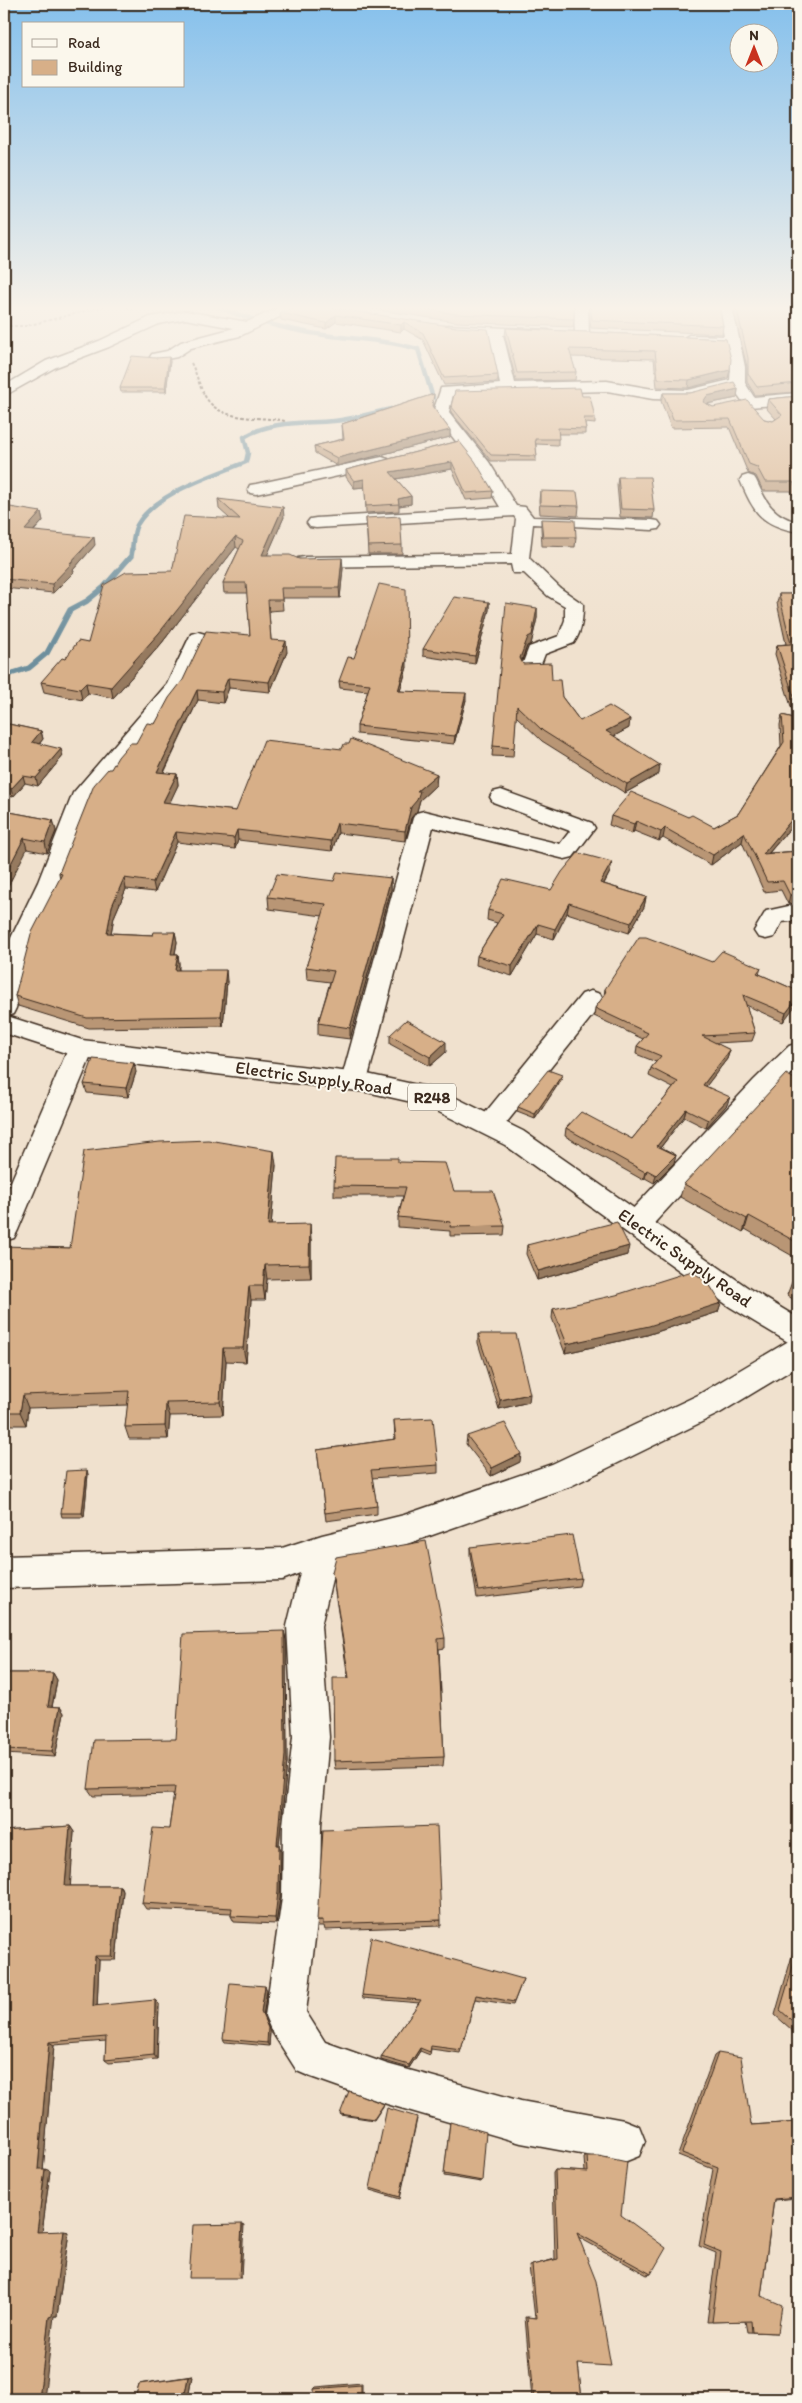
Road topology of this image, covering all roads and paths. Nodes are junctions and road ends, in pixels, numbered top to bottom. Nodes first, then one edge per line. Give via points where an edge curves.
1 (247, 417) edge
2 (445, 417) edge
3 (285, 421) dead end
4 (462, 440) junction
5 (444, 445) edge
6 (399, 457) edge
7 (748, 480) dead end
8 (256, 489) dead end
9 (518, 516) junction
10 (316, 523) dead end
11 (652, 525) dead end
12 (798, 527) edge
13 (300, 562) edge
14 (520, 564) junction
15 (198, 638) dead end
16 (531, 668) edge
17 (501, 797) dead end
18 (798, 912) edge
19 (766, 931) dead end
20 (591, 1000) dead end
21 (4, 1008) edge
22 (4, 1024) edge
23 (81, 1049) junction
24 (798, 1052) edge
25 (354, 1081) junction
26 (490, 1126) junction
27 (636, 1224) junction
28 (4, 1230) edge
29 (798, 1333) edge
30 (798, 1352) edge
31 (322, 1550) junction
32 (4, 1572) edge
33 (624, 2141) dead end

1 - 3 path
2 - 4 street
4 - 5 street
4 - 9 street
6 - 8 street
7 - 12 street via 763,513 779,523
9 - 10 street
9 - 11 street
9 - 14 street
13 - 14 street via 400,559
14 - 16 street via 574,604 574,620 567,639 536,650
15 - 21 street via 176,686 84,793 49,882 20,944
17 - 25 street via 584,828 565,852 424,818
18 - 19 street via 774,916
20 - 26 street
22 - 23 street, Electric Supply Road / R248
23 - 25 street, Electric Supply Road / R248
23 - 28 street
24 - 27 street
25 - 26 street, Electric Supply Road / R248 via 431,1097
26 - 27 street, Electric Supply Road / R248 via 514,1138
27 - 29 street, Electric Supply Road / R248 via 740,1298
30 - 31 street via 709,1404 560,1476 404,1530
31 - 32 street via 282,1564
31 - 33 street via 304,1626 311,1737 302,1825 301,1898 285,2016 311,2057 387,2084 521,2122

